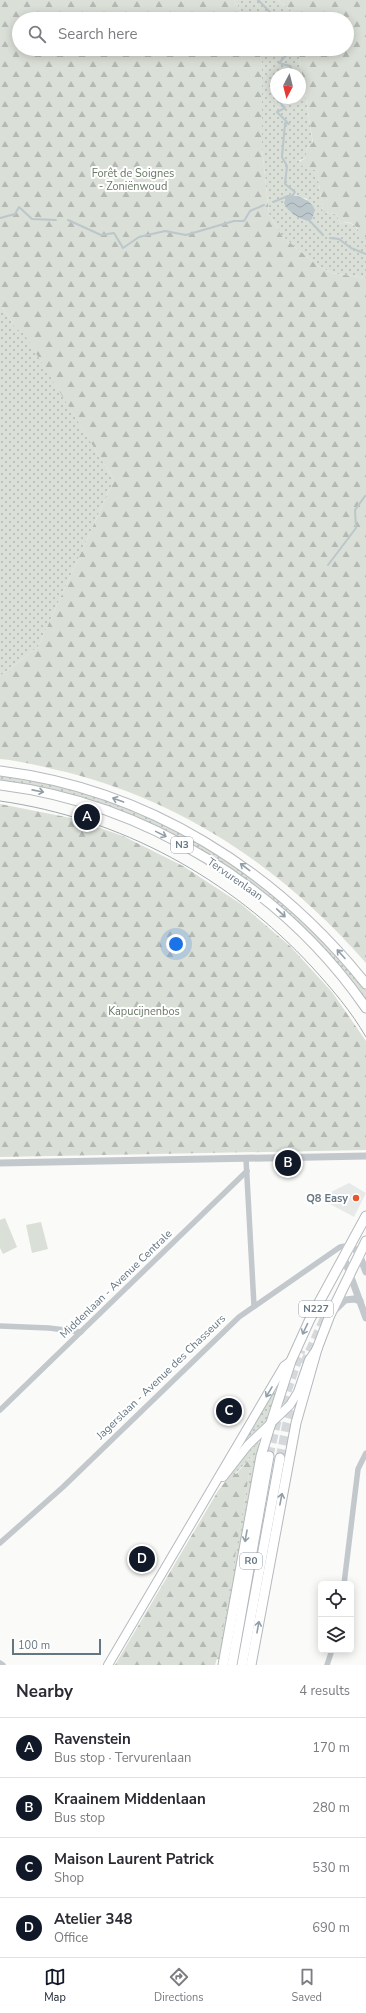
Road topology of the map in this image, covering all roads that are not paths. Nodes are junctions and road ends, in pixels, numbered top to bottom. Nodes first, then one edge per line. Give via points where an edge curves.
1 (0, 772) edge
2 (0, 785) edge
3 (366, 984) edge
4 (366, 1008) edge
5 (366, 1156) edge
6 (246, 1159) junction
7 (0, 1163) edge
8 (247, 1171) junction
9 (366, 1216) edge
10 (366, 1241) edge
11 (351, 1245) junction
12 (359, 1254) junction
13 (344, 1258) junction
14 (366, 1272) edge
15 (350, 1273) junction
16 (360, 1301) junction
17 (254, 1306) junction
18 (330, 1316) junction
19 (366, 1317) edge
20 (0, 1326) edge
21 (81, 1332) junction
22 (317, 1349) junction
23 (291, 1361) junction
24 (0, 1410) edge
25 (270, 1426) junction
26 (255, 1438) junction
27 (264, 1443) junction
28 (366, 1452) edge
29 (269, 1456) tunnel mouth
30 (280, 1458) tunnel mouth
31 (211, 1492) junction
32 (0, 1543) edge
33 (344, 1581) edge
34 (331, 1653) edge
35 (0, 1663) edge
36 (3, 1665) edge
37 (108, 1665) edge
38 (224, 1665) edge
39 (232, 1665) edge
40 (242, 1665) edge
41 (251, 1665) edge
42 (327, 1665) edge

3 -> 1 main road, Tervurenlaan / N3 via 313,924 279,893 241,864 193,835 134,806 97,792 51,780
2 -> 4 main road, Tervurenlaan / N3 via 50,794 106,810 162,834 213,863 270,904 301,932 332,964
5 - 6 street
6 - 7 street
6 - 8 street
8 - 17 street
8 - 21 street, Middenlaan - Avenue Centrale
9 - 11 main road, N227
10 - 12 main road, N227
11 - 12 street
11 - 13 main road, N227
11 - 17 street, Jagerslaan - Avenue des Chasseurs via 340,1247
12 - 14 street
12 - 15 main road, N227
13 - 15 street
13 -> 23 main road, N227 via 310,1319
15 - 16 street
15 - 18 main road, N227
16 - 18 street via 345,1300
16 - 19 street
17 - 32 street, Jagerslaan - Avenue des Chasseurs via 239,1317
18 - 22 main road, N227
20 - 21 street
21 - 24 street, Middenlaan - Avenue Centrale
22 - 25 main road, N227 via 309,1360 294,1399
41 -> 22 main road via 296,1423
23 - 25 main road
23 -> 31 main road, N227 via 284,1366
25 - 26 main road, N227
25 - 27 main road
26 - 27 main road via 262,1437
26 - 31 main road, N227
27 -> 38 main road
28 - 33 street via 358,1469
29 - 39 main road, R0
30 - 40 main road, R0
31 - 37 main road, N227
34 - 42 street
35 - 36 street

